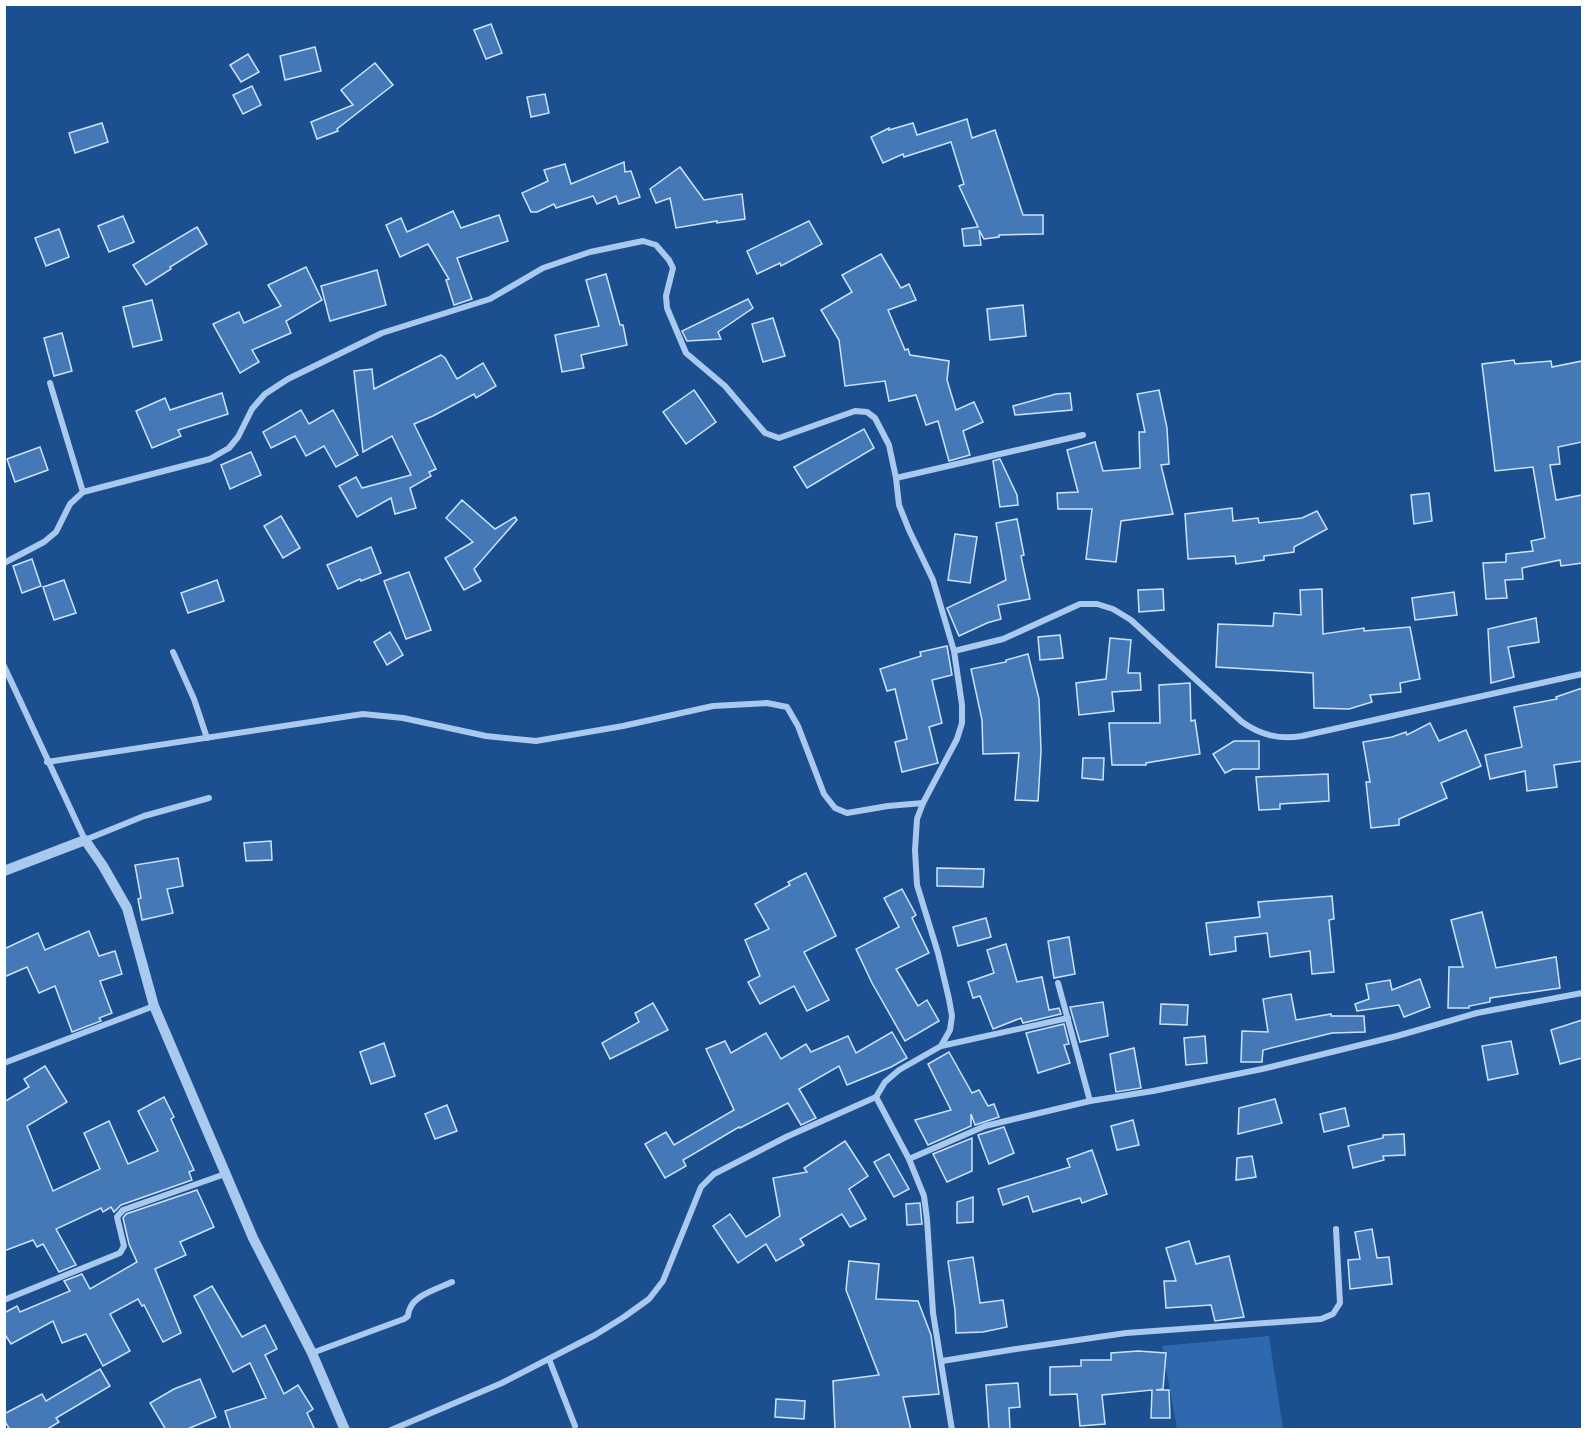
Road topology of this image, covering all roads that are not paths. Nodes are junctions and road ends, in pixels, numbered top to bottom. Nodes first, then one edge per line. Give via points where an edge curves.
1 (50, 383) dead end
2 (1083, 435) dead end
3 (896, 478) junction
4 (83, 492) junction
5 (4, 563) edge
6 (954, 651) junction
7 (173, 652) dead end
8 (4, 666) edge
9 (1582, 674) edge
10 (207, 738) junction
11 (47, 762) junction
12 (209, 798) dead end
13 (923, 803) junction
14 (85, 840) junction
15 (4, 871) edge
16 (1058, 983) dead end
17 (1582, 993) edge
18 (154, 1006) junction
19 (1068, 1018) junction
20 (941, 1046) junction
21 (4, 1063) edge
22 (876, 1097) junction
23 (1090, 1101) junction
24 (909, 1159) junction
25 (225, 1174) junction
26 (1336, 1230) dead end
27 (452, 1282) dead end
28 (4, 1300) edge
29 (312, 1353) junction
30 (549, 1359) junction
31 (942, 1361) junction
32 (575, 1426) dead end
33 (345, 1430) edge
34 (391, 1430) edge
35 (952, 1430) edge

1 - 4 street
2 - 3 street
3 - 4 street via 889,445 875,418 867,412 855,411 779,438 765,433 724,386 686,354 667,308 673,268 656,245 643,241 573,257 543,268 490,299 382,333 265,394 252,409 238,437 221,454
3 - 6 street via 899,505 933,580
4 - 5 street via 70,504 56,532
6 - 9 street via 1003,639 1080,604 1097,604 1131,620 1242,722 1261,734 1280,738
6 - 13 street via 962,723
7 - 10 street
8 - 11 street
10 - 11 street
10 - 13 street via 363,714 536,741 713,706 767,703 787,707 824,794 835,808 847,813
11 - 14 street
12 - 14 street via 144,816
13 - 20 street via 917,819 917,885 938,953 951,1016 950,1030
14 - 15 street
14 - 18 street via 127,908
16 - 19 street
17 - 23 street via 1477,1013 1262,1069
18 - 21 street
18 - 25 street
19 - 20 street
19 - 23 street
20 - 22 street via 899,1070
22 - 24 street
22 - 30 street via 714,1174 700,1187 663,1281 649,1299 605,1329
23 - 24 street via 985,1126
24 - 31 street via 924,1196 933,1313
25 - 28 street via 123,1210 117,1217 124,1246 120,1253
25 - 29 street
26 - 31 street via 1340,1303 1333,1314 1321,1319 1126,1334
27 - 29 street via 414,1300 404,1319
29 - 33 street
30 - 32 street
30 - 34 street
31 - 35 street

